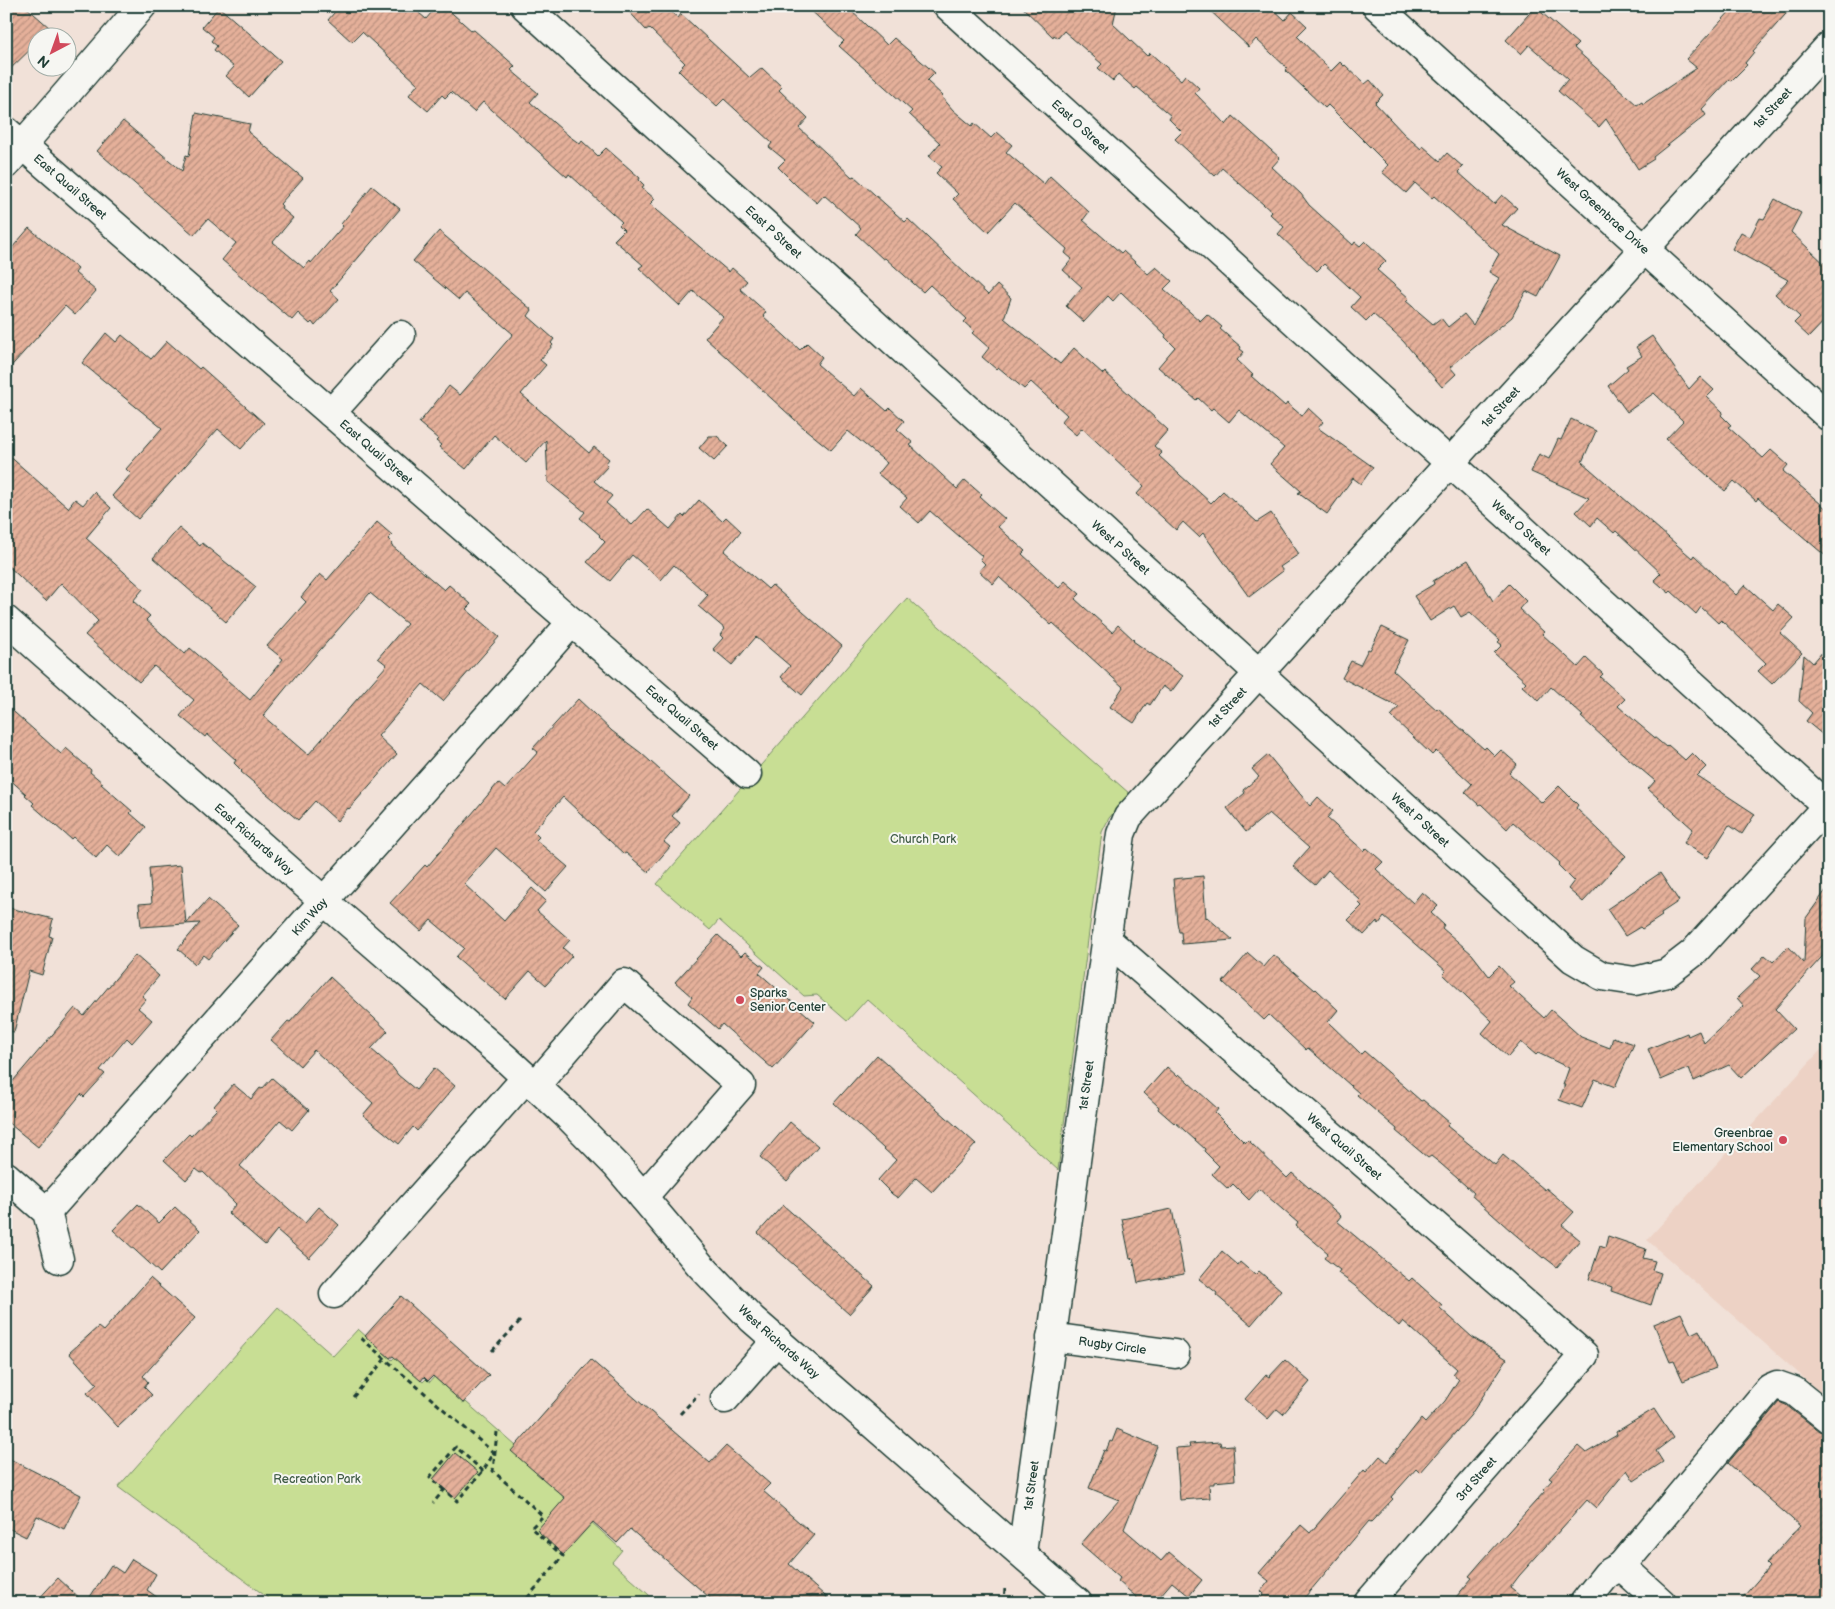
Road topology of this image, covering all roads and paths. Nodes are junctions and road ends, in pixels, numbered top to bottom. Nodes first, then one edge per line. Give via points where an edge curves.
1 (142, 6) edge
2 (526, 6) edge
3 (948, 6) edge
4 (1377, 6) edge
5 (1829, 46) edge
6 (12, 147) edge
7 (1213, 248) joint
8 (1644, 249) junction
9 (401, 335) dead end
10 (331, 412) junction
11 (1829, 417) edge
12 (1023, 458) joint
13 (1450, 463) junction
14 (6, 620) edge
15 (572, 622) junction
16 (1259, 673) junction
17 (747, 774) dead end
18 (1828, 807) edge
19 (324, 901) junction
20 (1106, 939) junction
21 (504, 1057) joint
22 (531, 1082) junction
23 (6, 1176) edge
24 (643, 1197) junction
25 (47, 1212) junction
26 (59, 1260) dead end
27 (334, 1294) dead end
28 (520, 1321) dead end
29 (1051, 1337) junction
30 (361, 1338) dead end
31 (777, 1340) junction
32 (492, 1351) dead end
33 (1175, 1354) dead end
34 (1584, 1355) joint
35 (385, 1359) junction
36 (714, 1395) joint
37 (353, 1397) dead end
38 (680, 1414) dead end
39 (1829, 1419) edge
40 (497, 1432) dead end
41 (494, 1453) junction
42 (483, 1471) junction
43 (444, 1490) junction
44 (433, 1503) dead end
45 (1022, 1553) junction
46 (1621, 1566) junction
47 (1005, 1587) dead end
48 (523, 1603) edge
49 (1004, 1603) edge
50 (1078, 1603) edge
51 (1368, 1603) edge
52 (1584, 1603) edge
53 (1662, 1603) edge

1 - 6 street
2 - 12 street, East P Street
3 - 7 street, East O Street
4 - 8 street, West Greenbrae Drive
5 - 8 street, 1st Street
6 - 10 street, East Quail Street
7 - 13 street, West O Street
8 - 11 street, West Greenbrae Drive
8 - 13 street, 1st Street
9 - 10 street
10 - 15 street, East Quail Street
12 - 16 street, West P Street
13 - 16 street, 1st Street
13 - 18 street, West O Street
14 - 19 street, East Richards Way
15 - 17 street, East Quail Street
15 - 19 street, Kim Way
16 - 18 street, West P Street via 1573,959 1602,976 1635,981 1667,973 1693,953
16 - 20 street, 1st Street via 1128,817 1121,834
19 - 21 street, East Richards Way
19 - 25 street, Kim Way
20 - 29 street, 1st Street
20 - 34 street, West Quail Street
21 - 22 street, West Richards Way
22 - 24 street, West Richards Way via 617,1166
22 - 24 street via 624,983 741,1085
22 - 27 street
23 - 25 street
24 - 31 street, West Richards Way via 700,1265
25 - 26 street
28 - 32 path
29 - 33 street, Rugby Circle
29 - 45 street, 1st Street
30 - 35 path
31 - 36 street
31 - 45 street, West Richards Way
34 - 51 street, 3rd Street
35 - 37 path
35 - 41 path
36 - 38 path
39 - 46 street via 1794,1390 1777,1385 1770,1388
40 - 41 path
41 - 42 path
41 - 48 path via 493,1471 543,1516 531,1528 563,1556
42 - 43 path via 457,1501
42 - 43 path via 456,1447 430,1477
43 - 44 path
45 - 50 street, West Richards Way
46 - 52 street via 1608,1574
46 - 53 street
47 - 49 path

